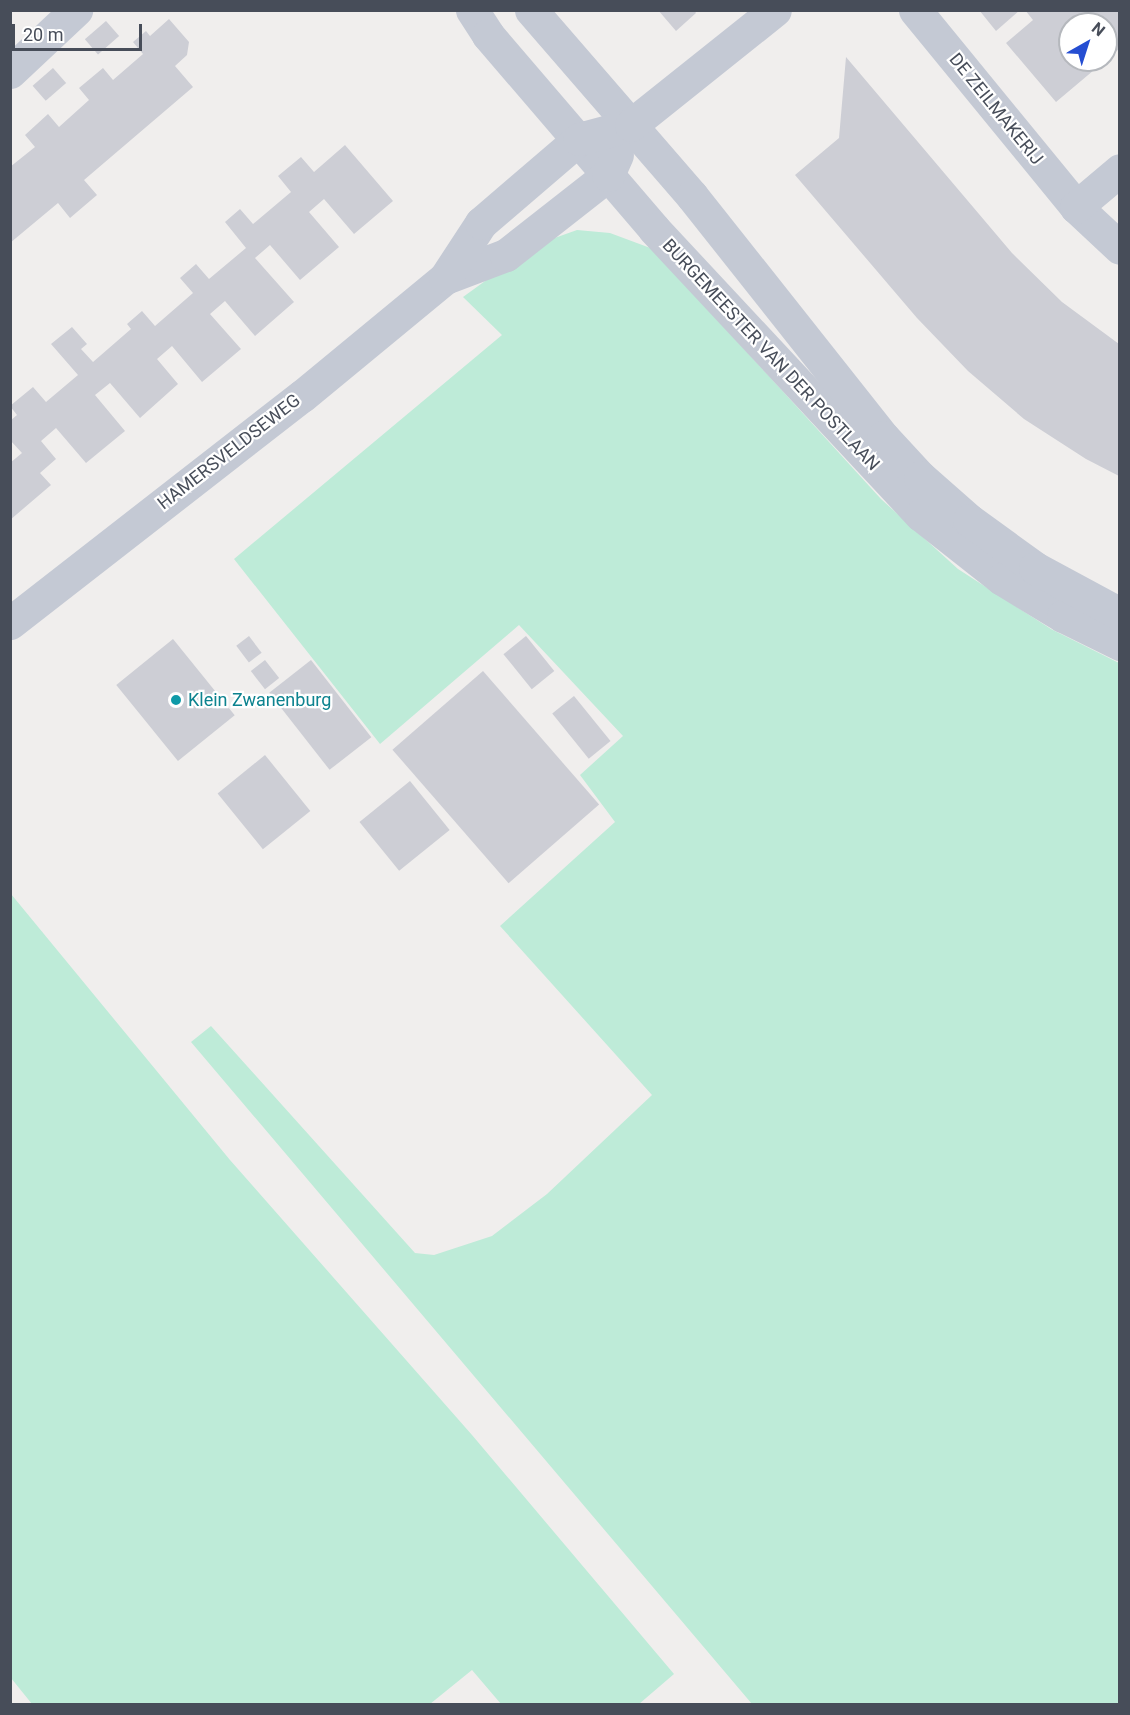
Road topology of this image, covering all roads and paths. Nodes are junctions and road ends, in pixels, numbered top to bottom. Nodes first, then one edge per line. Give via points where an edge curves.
1 (76, 10) edge
2 (472, 10) edge
3 (531, 10) edge
4 (775, 10) edge
5 (915, 10) edge
6 (10, 72) edge
7 (631, 125) junction
8 (579, 139) junction
9 (1119, 170) edge
10 (608, 175) junction
11 (1076, 207) junction
12 (1119, 248) edge
13 (445, 278) junction
14 (1119, 614) edge
15 (10, 623) edge
16 (1119, 644) edge

1 - 6 street
2 - 8 street, BURGEMEESTER VAN DER POSTLAAN via 488,34
3 - 7 street, BURGEMEESTER VAN DER POSTLAAN
4 - 7 street, HAMERSVELDSEWEG
5 - 11 street, DE ZEILMAKERIJ
7 - 8 street, HAMERSVELDSEWEG
7 - 10 street, HAMERSVELDSEWEG
7 - 14 street, BURGEMEESTER VAN DER POSTLAAN via 883,437 920,477 969,520 1035,568
8 - 10 street, BURGEMEESTER VAN DER POSTLAAN
8 - 13 street, HAMERSVELDSEWEG via 481,223
9 - 11 street
10 - 13 street, HAMERSVELDSEWEG via 506,255
10 - 16 street, BURGEMEESTER VAN DER POSTLAAN via 654,230 921,515 972,558 1021,591
11 - 12 street, DE ZEILMAKERIJ
13 - 15 street, HAMERSVELDSEWEG via 302,396

